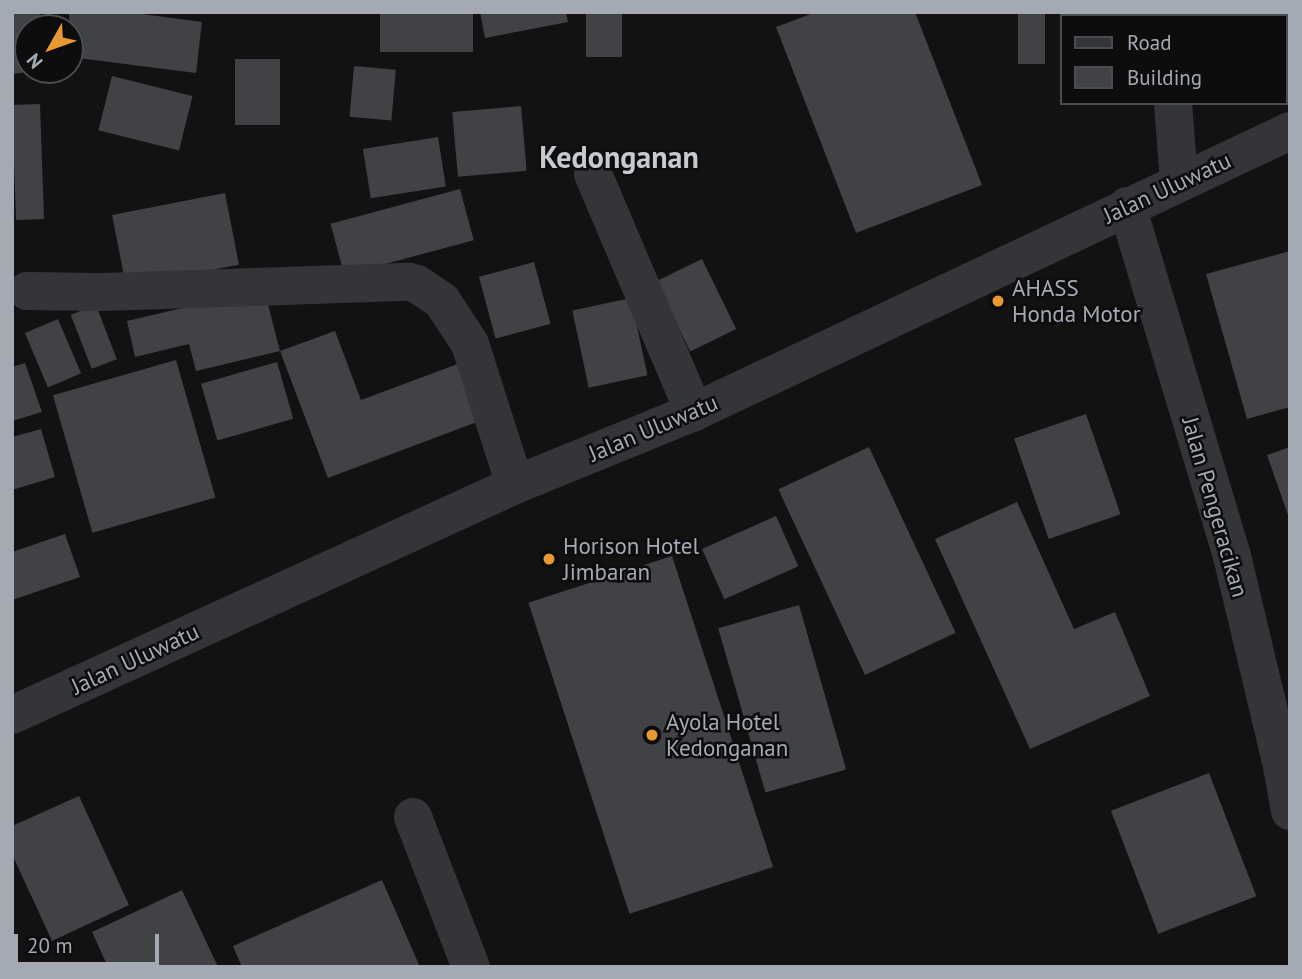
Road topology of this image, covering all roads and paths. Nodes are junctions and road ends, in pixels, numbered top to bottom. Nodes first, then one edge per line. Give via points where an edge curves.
1 (1173, 105) edge
2 (1290, 131) edge
3 (593, 174) dead end
4 (1179, 181) junction
5 (1127, 206) junction
6 (27, 290) dead end
7 (694, 412) junction
8 (516, 485) junction
9 (12, 715) edge
10 (1290, 811) edge
11 (413, 817) dead end
12 (471, 967) edge

1 - 4 street
2 - 4 street, Jalan Uluwatu
3 - 7 street
4 - 5 street, Jalan Uluwatu
5 - 7 street, Jalan Uluwatu
5 - 10 street, Jalan Pengeracikan via 1231,556
6 - 8 street via 416,284 442,301 470,344
7 - 8 street, Jalan Uluwatu
8 - 9 street, Jalan Uluwatu
11 - 12 street

